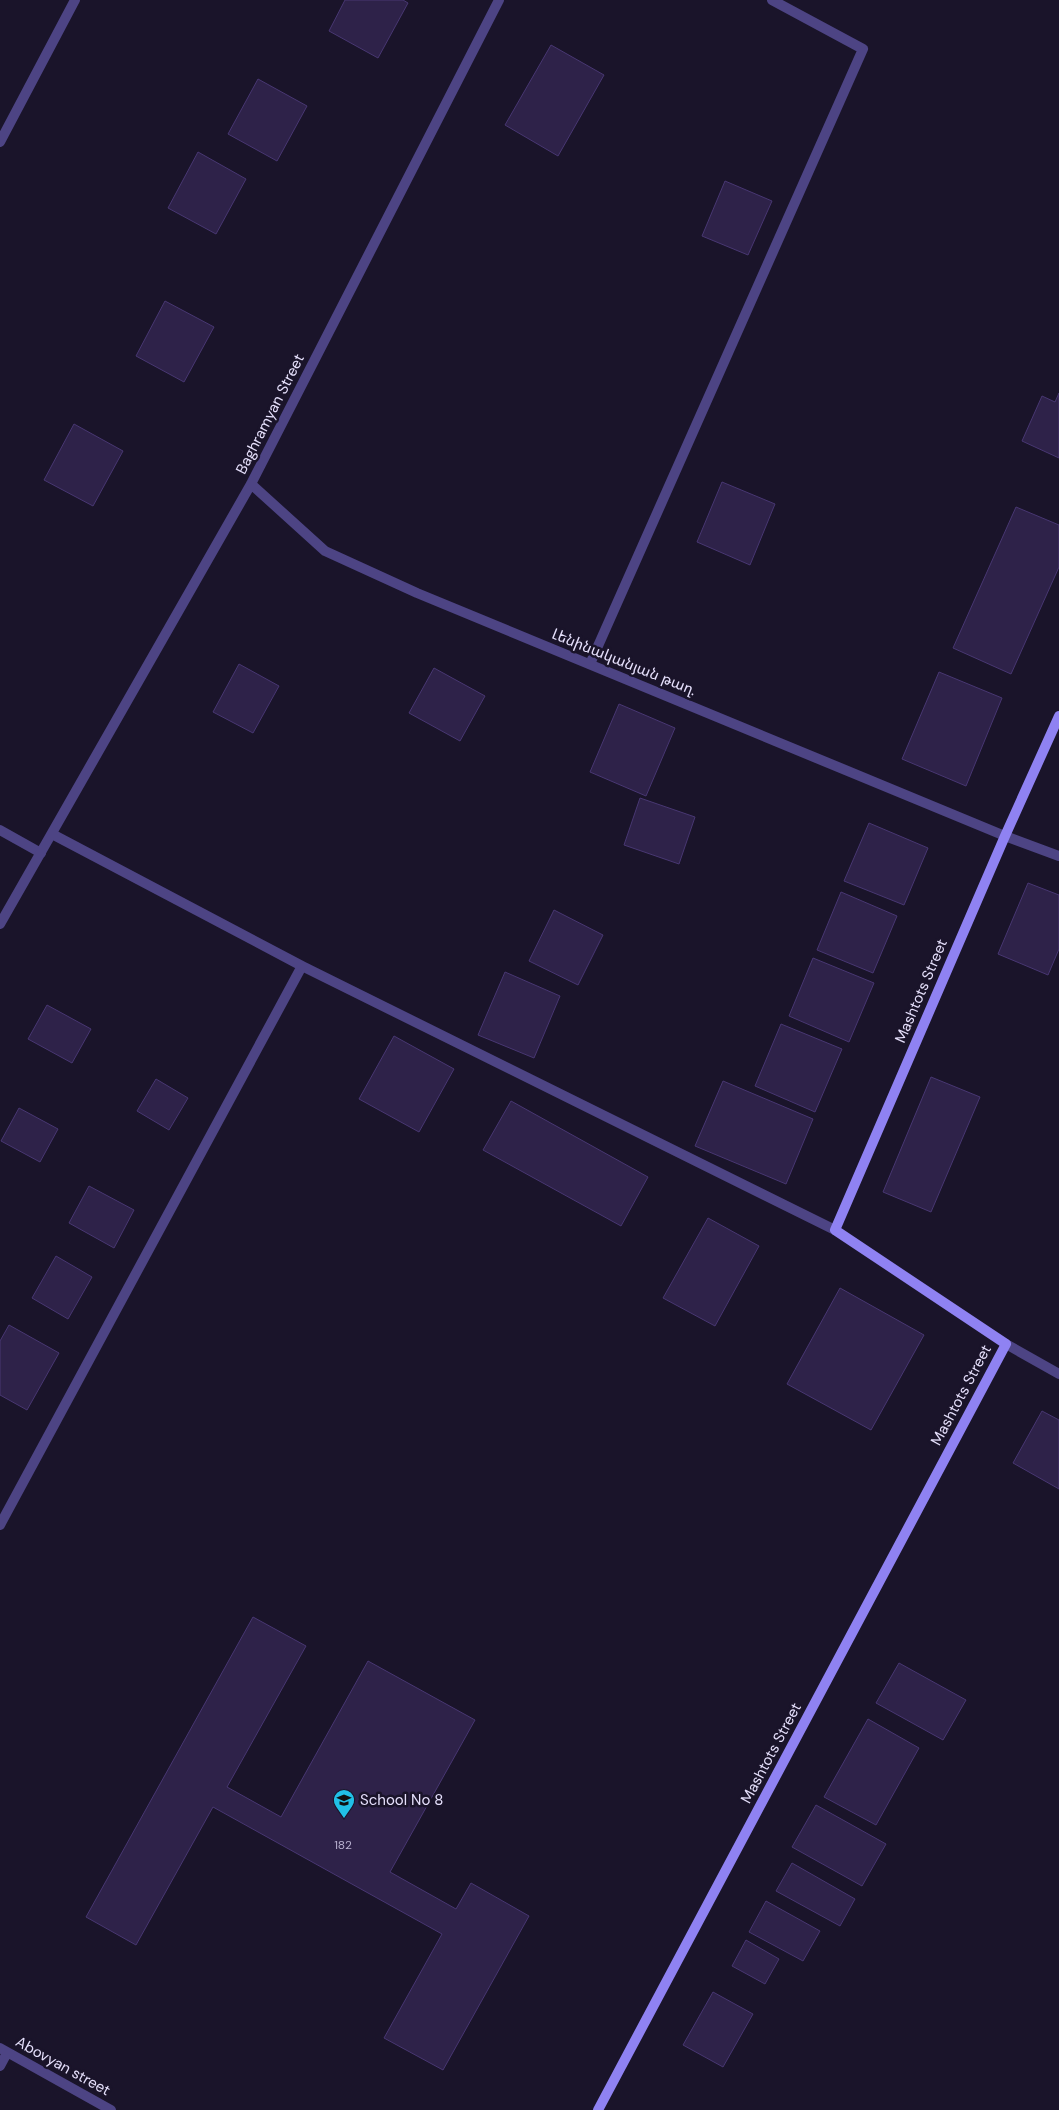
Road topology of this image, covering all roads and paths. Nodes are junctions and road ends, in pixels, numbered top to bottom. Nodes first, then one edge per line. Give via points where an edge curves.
1 (75, 0) edge
2 (499, 0) edge
3 (772, 0) edge
4 (0, 142) edge
5 (251, 484) junction
6 (590, 664) junction
7 (1059, 716) edge
8 (0, 830) edge
9 (52, 834) junction
10 (1004, 836) junction
11 (41, 853) junction
12 (1059, 856) edge
13 (0, 924) edge
14 (302, 966) junction
15 (835, 1230) junction
16 (1006, 1344) junction
17 (1059, 1374) edge
18 (0, 1525) edge
19 (4, 2050) edge
20 (0, 2066) edge
21 (111, 2110) edge
22 (598, 2110) edge

1 - 4 street
2 - 5 street, Baghramyan Street
3 - 6 street via 863,49
5 - 6 street, Լենինականյան թաղ. via 325,551 417,593
5 - 9 street, Baghramyan Street
6 - 10 street, Լենինականյան թաղ.
7 - 10 main road, Mashtots Street
8 - 11 street
9 - 11 street
9 - 14 street
10 - 12 street, Լենինականյան թաղ.
10 - 15 main road, Mashtots Street
11 - 13 street
14 - 15 street
14 - 18 street
15 - 16 main road, Mashtots Street
16 - 17 street
16 - 22 main road, Mashtots Street
19 - 20 street
19 - 21 street, Abovyan street

